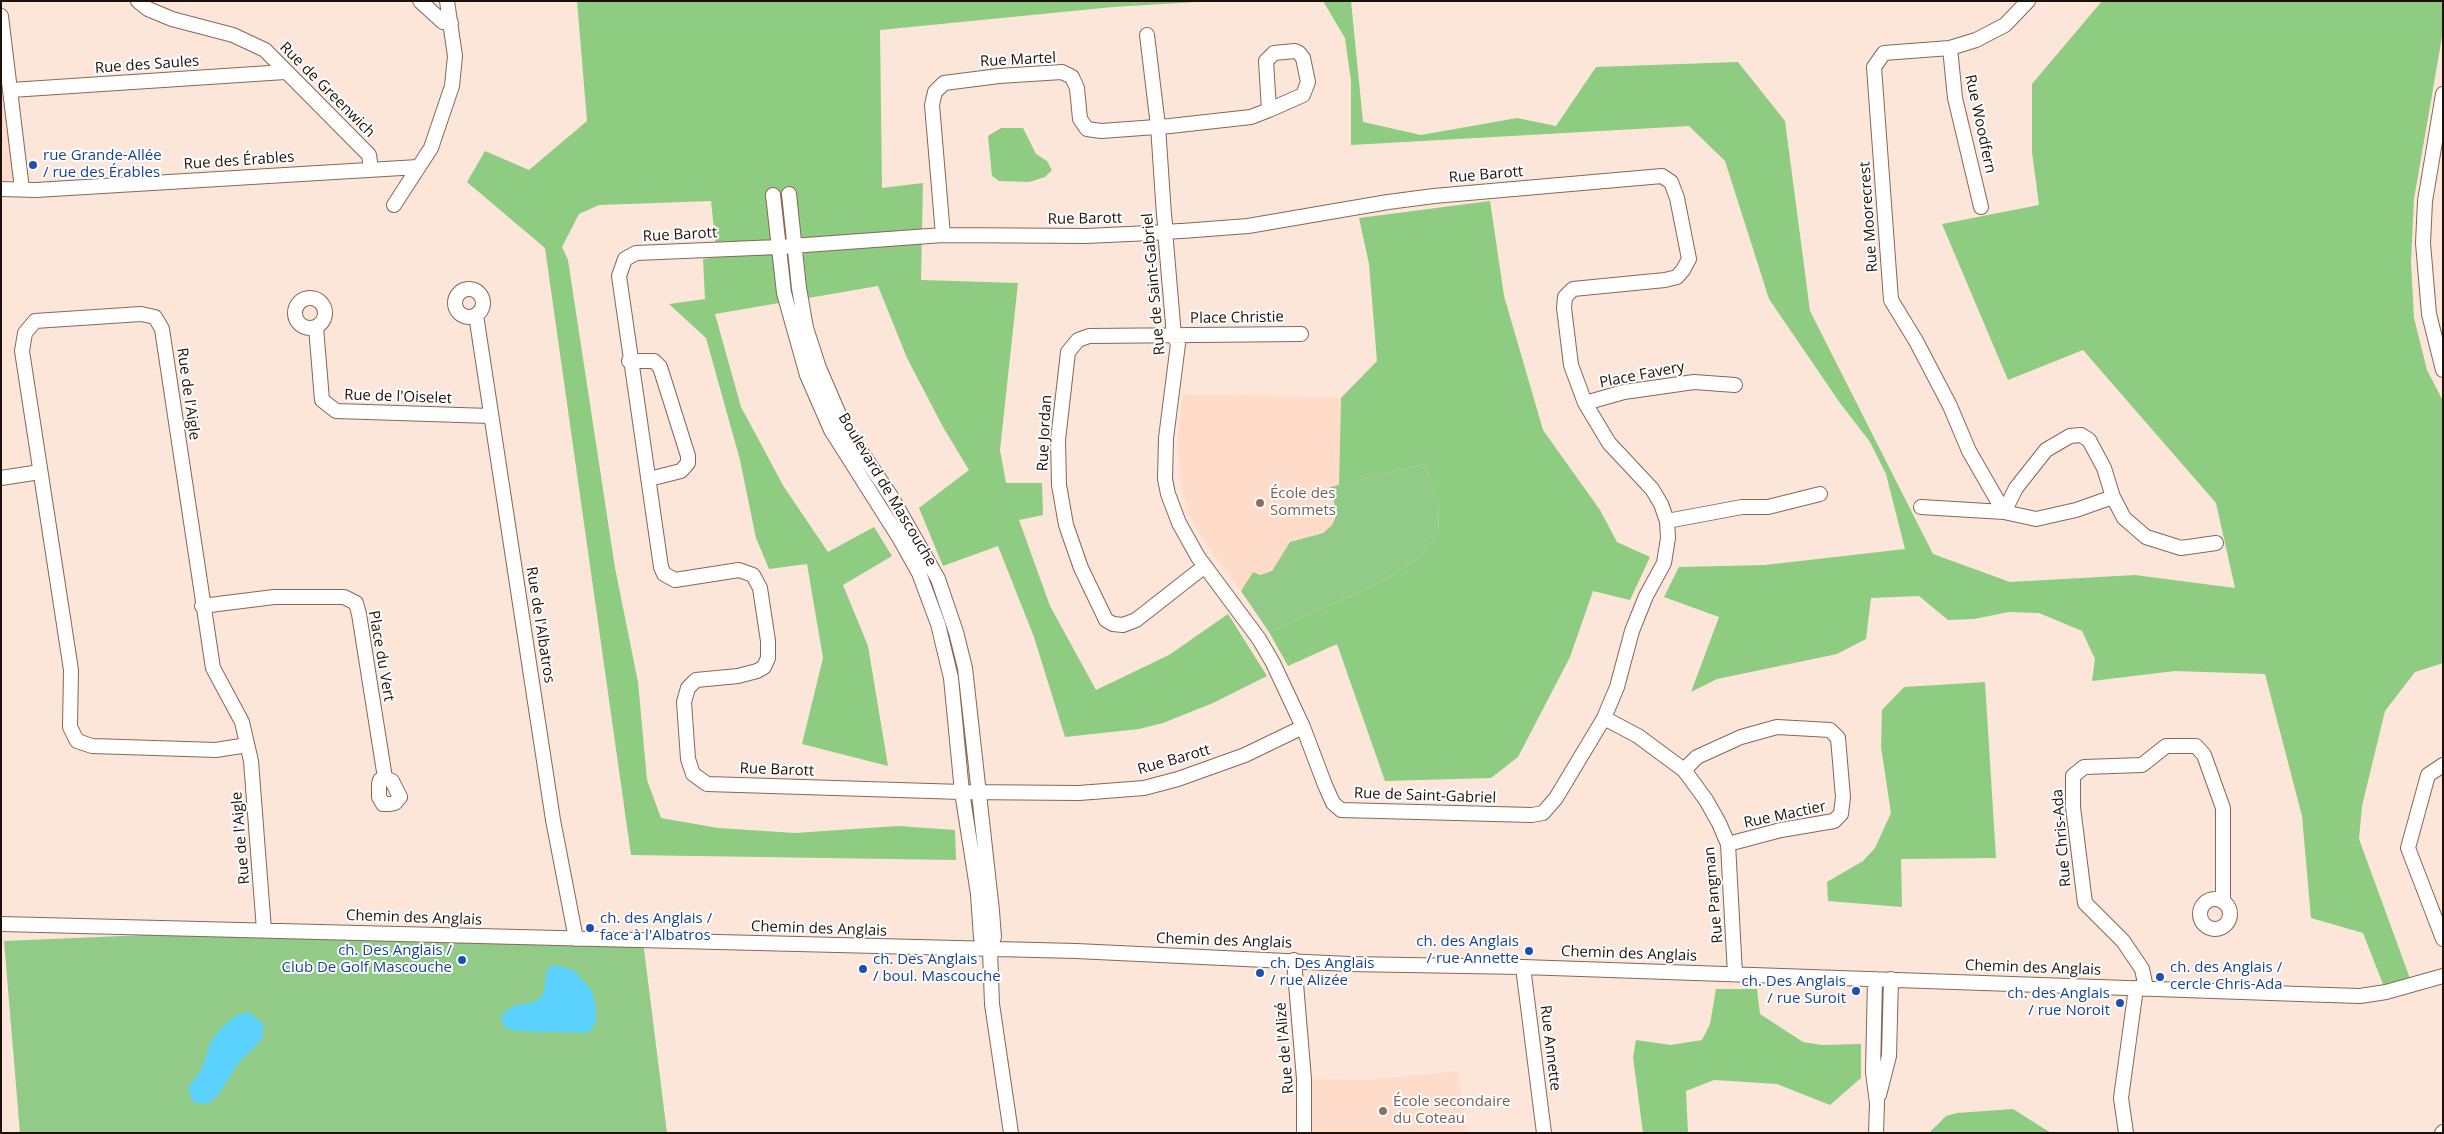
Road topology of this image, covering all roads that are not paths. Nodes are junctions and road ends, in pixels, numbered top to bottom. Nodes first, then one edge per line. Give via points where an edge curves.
1 (138, 1) edge
2 (420, 1) edge
3 (447, 1) edge
4 (2028, 1) edge
5 (1, 16) edge
6 (451, 23) junction
7 (1147, 35) dead end
8 (1950, 48) junction
9 (285, 72) junction
10 (11, 90) junction
11 (2443, 94) edge
12 (1269, 110) dead end
13 (1158, 126) junction
14 (418, 167) junction
15 (372, 169) junction
16 (1, 189) edge
17 (22, 189) junction
18 (789, 194) dead end
19 (773, 196) dead end
20 (394, 205) dead end
21 (1982, 207) dead end
22 (1680, 215) joint
23 (1165, 232) junction
24 (943, 235) junction
25 (793, 246) junction
26 (778, 247) junction
27 (476, 316) dead end
28 (316, 327) dead end
29 (1301, 334) dead end
30 (1174, 336) junction
31 (629, 361) junction
32 (2443, 370) edge
33 (1735, 385) dead end
34 (1584, 403) junction
35 (490, 416) junction
36 (40, 472) junction
37 (1, 478) edge
38 (649, 479) junction
39 (1820, 494) dead end
40 (2113, 497) junction
41 (1920, 507) dead end
42 (2004, 512) junction
43 (1667, 521) junction
44 (2216, 543) dead end
45 (1205, 566) junction
46 (202, 606) junction
47 (1604, 718) junction
48 (1303, 727) junction
49 (247, 745) junction
50 (2443, 765) edge
51 (1684, 770) junction
52 (385, 778) dead end
53 (962, 792) junction
54 (978, 793) junction
55 (1728, 844) junction
56 (2223, 902) dead end
57 (1, 924) edge
58 (264, 930) junction
59 (576, 939) junction
60 (2443, 939) edge
61 (990, 950) junction
62 (1294, 960) junction
63 (1523, 967) junction
64 (1736, 974) junction
65 (2443, 976) edge
66 (1875, 979) junction
67 (1891, 979) junction
68 (2141, 988) junction
69 (1877, 1103) junction
70 (1012, 1133) edge
71 (1304, 1133) edge
72 (1544, 1133) edge
73 (1876, 1133) edge
74 (2126, 1133) edge

1 - 9 street, Rue de Greenwich via 172,19 252,43 265,50
2 - 6 street via 444,22
3 - 6 street
4 - 8 street, Rue Moorecrest via 2004,25 1976,40
5 - 10 street
6 - 14 street via 455,56 452,86 431,148
7 - 13 street, Rue de Saint-Gabriel
8 - 21 street, Rue Woodfern via 1955,98
8 - 42 street, Rue Moorecrest via 1884,54 1874,67 1891,300 1916,340 1969,451
9 - 10 street, Rue des Saules
9 - 15 street, Rue de Greenwich via 368,154
10 - 17 street
11 - 32 street via 2425,201 2423,243 2429,314
12 - 13 street, Rue Martel via 1251,117
13 - 23 street, Rue de Saint-Gabriel
13 - 24 street, Rue Martel via 1101,131 1087,129 1080,118 1072,77 1062,72 944,83 935,92 932,105
14 - 15 street, Rue des Érables
14 - 20 street
15 - 17 street, Rue des Érables
16 - 17 street, Rue des Érables
18 - 25 street, Boulevard de Mascouche
19 - 26 street, Boulevard de Mascouche
22 - 23 street, Rue Barott via 1678,198 1671,182 1662,176 1434,196 1248,226
22 - 34 street, Rue de Saint-Gabriel via 1689,259 1677,277 1573,289 1565,297 1571,365
23 - 24 street, Rue Barott via 1086,236
23 - 30 street, Rue de Saint-Gabriel
24 - 25 street, Rue Barott
25 - 26 street, Rue Barott
25 - 54 street, Boulevard de Mascouche via 806,328 833,403 844,426 913,532 945,597 965,668
26 - 31 street, Rue Barott via 636,254 625,259 619,276
26 - 53 street, Boulevard de Mascouche via 790,321 823,414 857,474 902,541 935,615 951,678
27 - 35 street, Rue de l'Albatros
28 - 35 street, Rue de l'Oiselet via 322,400 336,411
29 - 30 street, Place Christie
30 - 45 street, Rue de Saint-Gabriel via 1178,344 1166,438 1165,479 1179,523
30 - 45 street, Rue Jordan via 1089,336 1078,340 1068,352 1058,440 1059,485 1066,525 1081,568 1106,620 1113,624 1136,620
31 - 38 street, Rue Barott
31 - 38 street via 654,361 660,367 688,456 688,464 681,472
33 - 34 street, Place Favery via 1694,382 1624,392
34 - 43 street, Rue de Saint-Gabriel via 1609,443 1652,488
35 - 59 street, Rue de l'Albatros via 553,820
36 - 37 street
36 - 46 street, Rue de l'Aigle via 22,351 25,332 35,321 141,314 155,318 162,329
36 - 49 street, Rue de l'Aigle via 71,670 70,727 77,741 92,746 216,750
38 - 53 street, Rue Barott via 664,574 675,580 739,570 753,575 760,588 768,658 764,668 750,674 696,680 688,688 684,702 688,759 693,774 707,784
39 - 43 street via 1768,507 1742,507
40 - 42 street via 2036,519
40 - 42 street via 2104,468 2089,440 2081,435 2070,436 2046,450 2016,488
40 - 44 street via 2124,518 2146,537 2181,548
41 - 42 street
43 - 47 street, Rue de Saint-Gabriel via 1664,563 1632,631 1618,687
45 - 48 street, Rue de Saint-Gabriel via 1259,639
46 - 49 street, Rue de l'Aigle via 213,668 242,722
46 - 52 street, Place du Vert via 274,597 344,597 356,604
47 - 48 street, Rue de Saint-Gabriel via 1556,798 1543,813 1532,815 1340,810 1333,803
47 - 51 street, Rue Pangman via 1638,736
48 - 54 street, Rue Barott via 1245,755 1144,788 1079,793
49 - 58 street, Rue de l'Aigle via 251,761
50 - 60 street via 2428,775 2408,848
51 - 55 street, Rue Pangman via 1706,800
51 - 55 street, Rue Mactier via 1697,757 1741,737 1777,726 1830,730 1838,738 1843,797 1841,814 1834,822 1781,830
53 - 54 street, Rue Barott
53 - 61 street, Boulevard de Mascouche via 978,894 981,938
54 - 61 street, Boulevard de Mascouche via 994,937
55 - 64 street, Rue Pangman
56 - 68 street, Rue Chris-Ada via 2223,808 2204,755 2196,746 2166,746 2142,765 2084,767 2074,776 2073,807 2085,904 2123,941 2142,969
57 - 58 street, Chemin des Anglais
58 - 59 street, Chemin des Anglais
59 - 61 street, Chemin des Anglais
61 - 62 street, Chemin des Anglais
61 - 70 street, Boulevard de Mascouche via 995,1035
62 - 63 street, Chemin des Anglais
62 - 71 street, Rue de l'Alizé via 1305,1086
63 - 64 street, Chemin des Anglais
63 - 72 street, Rue Annette
64 - 66 street, Chemin des Anglais
65 - 68 street, Chemin des Anglais via 2360,996
66 - 67 street, Chemin des Anglais
66 - 69 street via 1873,1072
67 - 68 street, Chemin des Anglais
67 - 69 street via 1889,1056
68 - 74 street via 2121,1098
69 - 73 street

